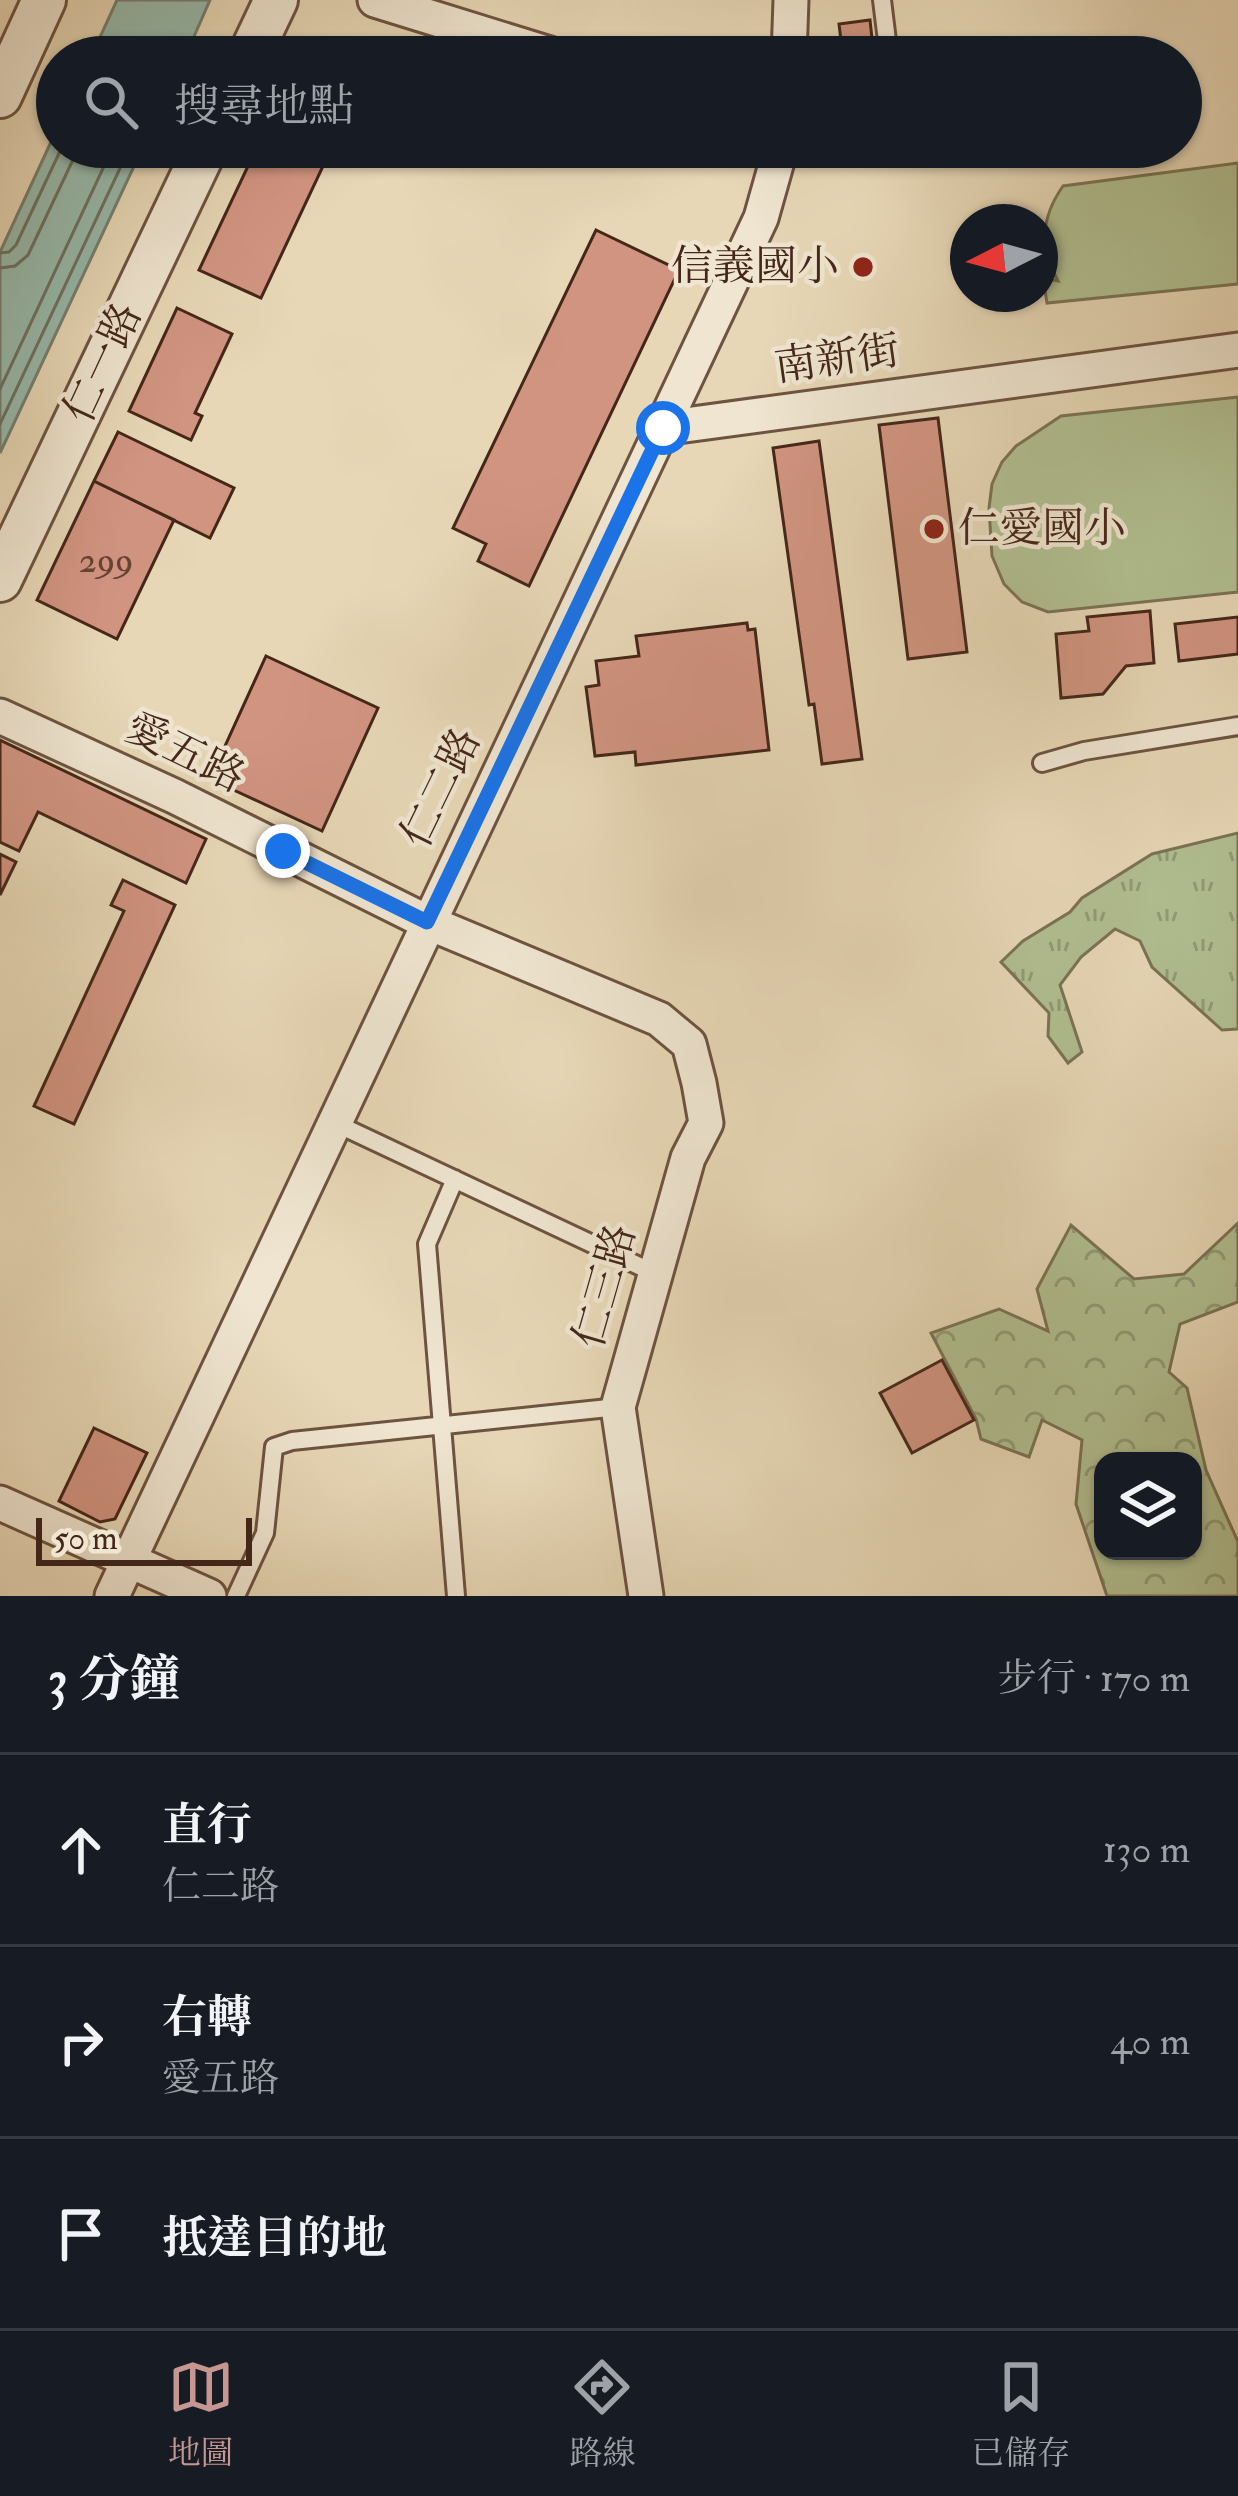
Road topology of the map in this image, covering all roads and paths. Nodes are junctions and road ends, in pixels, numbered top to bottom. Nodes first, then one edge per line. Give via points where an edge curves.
1 (44, 0) edge
2 (276, 0) edge
3 (375, 0) edge
4 (791, 0) edge
5 (882, 0) edge
6 (259, 36) edge
7 (491, 36) edge
8 (790, 36) edge
9 (886, 36) edge
10 (0, 96) edge
11 (196, 168) edge
12 (775, 168) edge
13 (1238, 350) edge
14 (663, 428) junction
15 (0, 580) edge
16 (0, 716) edge
17 (1238, 726) edge
18 (1042, 764) dead end
19 (427, 922) junction
20 (659, 1019) joint
21 (335, 1123) junction
22 (455, 1179) junction
23 (654, 1273) junction
24 (618, 1407) junction
25 (442, 1428) junction
26 (0, 1503) edge
27 (128, 1561) junction
28 (112, 1596) edge
29 (209, 1596) edge
30 (236, 1596) edge
31 (456, 1596) edge
32 (646, 1596) edge

1 - 10 street
2 - 6 street
3 - 7 street
4 - 8 street
5 - 9 lane
11 - 15 street, 仁一路
12 - 14 street, 仁二路 via 761,218
13 - 14 street, 南新街
14 - 19 street, 仁二路
16 - 19 street, 愛五路
17 - 18 lane
19 - 20 street, 愛五路
19 - 21 street, 仁二路
20 - 23 street, 仁三路 via 689,1044 706,1123
21 - 22 lane
21 - 27 street, 仁二路
22 - 23 lane
22 - 25 lane via 427,1244
23 - 24 street, 仁三路
24 - 25 lane
24 - 32 street, 仁三路
25 - 30 lane via 274,1447 265,1533
25 - 31 lane
26 - 27 street
27 - 28 street, 仁二路
27 - 29 street

